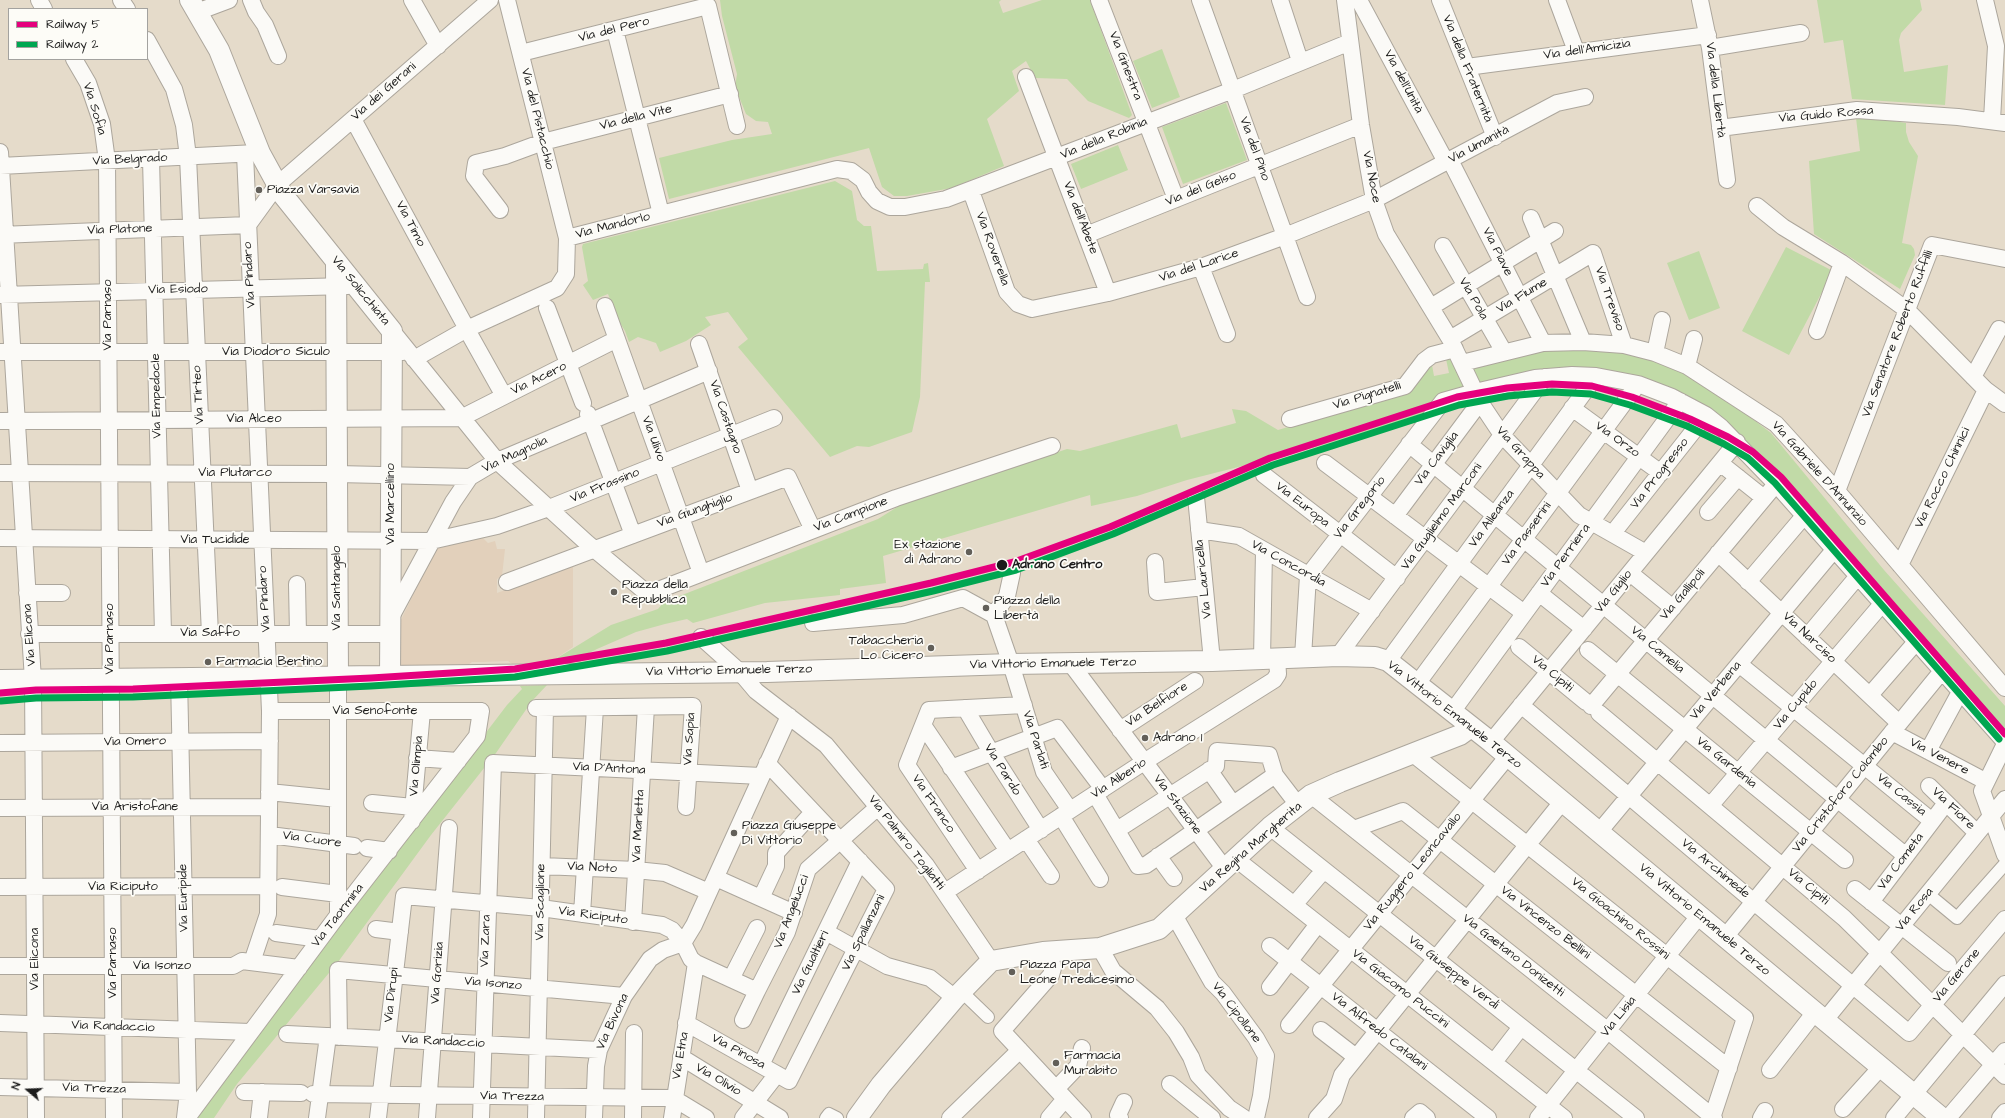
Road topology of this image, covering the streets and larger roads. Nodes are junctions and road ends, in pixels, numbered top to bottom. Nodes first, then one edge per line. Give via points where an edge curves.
1 (229, 0) edge
2 (252, 0) edge
3 (412, 0) edge
4 (490, 0) edge
5 (507, 0) edge
6 (1099, 0) edge
7 (1200, 0) edge
8 (1280, 0) edge
9 (1440, 0) edge
10 (1557, 0) edge
11 (1700, 0) edge
12 (1985, 0) edge
13 (1355, 3) edge
14 (194, 6) edge
15 (615, 30) junction
16 (1801, 33) dead end
17 (1709, 41) junction
18 (148, 42) edge
19 (1350, 42) junction
20 (438, 46) junction
21 (2000, 47) edge
22 (1576, 51) junction
23 (521, 53) junction
24 (278, 56) dead end
25 (75, 60) edge
26 (1300, 61) junction
27 (1467, 67) junction
28 (1026, 77) dead end
29 (1233, 90) junction
30 (730, 94) junction
31 (1586, 97) dead end
32 (637, 118) junction
33 (353, 119) junction
34 (1146, 122) junction
35 (1999, 122) edge
36 (1361, 125) junction
37 (737, 126) dead end
38 (1720, 128) junction
39 (1495, 137) junction
40 (543, 142) junction
41 (252, 153) junction
42 (188, 157) junction
43 (1057, 158) junction
44 (151, 159) junction
45 (107, 161) junction
46 (1448, 161) junction
47 (0, 162) edge
48 (1260, 166) junction
49 (863, 180) joint
50 (1726, 180) dead end
51 (277, 185) junction
52 (971, 191) junction
53 (1176, 199) junction
54 (1374, 200) junction
55 (1757, 206) dead end
56 (500, 210) dead end
57 (661, 214) junction
58 (1531, 218) dead end
59 (191, 227) junction
60 (245, 228) junction
61 (152, 229) junction
62 (107, 231) junction
63 (1556, 231) dead end
64 (2, 235) edge
65 (1086, 235) junction
66 (1286, 236) junction
67 (566, 238) junction
68 (1540, 241) junction
69 (1443, 246) dead end
70 (1594, 253) joint
71 (2005, 259) edge
72 (336, 262) junction
73 (1842, 263) junction
74 (1503, 264) junction
75 (1201, 267) junction
76 (1555, 276) junction
77 (336, 286) junction
78 (356, 286) junction
79 (1466, 286) junction
80 (251, 289) junction
81 (194, 290) junction
82 (154, 291) junction
83 (108, 292) junction
84 (1108, 293) junction
85 (4, 295) edge
86 (1520, 297) junction
87 (1307, 298) dead end
88 (1018, 304) joint
89 (605, 306) dead end
90 (1431, 307) junction
91 (547, 308) dead end
92 (1907, 310) junction
93 (1485, 318) junction
94 (1662, 320) dead end
95 (392, 330) joint
96 (1999, 330) dead end
97 (1817, 331) dead end
98 (469, 333) junction
99 (1227, 334) dead end
100 (1694, 339) dead end
101 (617, 340) junction
102 (1583, 342) junction
103 (1543, 343) junction
104 (699, 344) dead end
105 (1624, 345) junction
106 (1456, 350) junction
107 (6, 352) edge
108 (108, 352) junction
109 (156, 352) junction
110 (197, 352) junction
111 (254, 352) junction
112 (336, 352) junction
113 (1504, 352) junction
114 (1655, 353) junction
115 (405, 354) junction
116 (569, 364) junction
117 (1687, 366) junction
118 (709, 371) junction
119 (1596, 376) junction
120 (1545, 377) junction
121 (1973, 377) junction
122 (1638, 384) junction
123 (1986, 390) junction
124 (1474, 391) junction
125 (504, 396) junction
126 (639, 400) junction
127 (1680, 401) junction
128 (2005, 404) edge
129 (1572, 408) junction
130 (587, 413) junction
131 (1706, 415) junction
132 (392, 418) junction
133 (460, 418) junction
134 (774, 418) dead end
135 (257, 419) junction
136 (337, 419) junction
137 (1290, 419) dead end
138 (109, 420) junction
139 (158, 420) junction
140 (200, 420) junction
141 (8, 421) edge
142 (1604, 431) junction
143 (1502, 435) junction
144 (731, 436) junction
145 (1738, 442) junction
146 (1409, 444) junction
147 (1052, 446) dead end
148 (1639, 457) junction
149 (497, 461) junction
150 (661, 463) junction
151 (1325, 463) dead end
152 (1720, 463) junction
153 (1433, 464) junction
154 (1530, 466) junction
155 (0, 473) edge
156 (19, 473) junction
157 (109, 473) junction
158 (203, 473) junction
159 (260, 473) junction
160 (1661, 473) junction
161 (159, 474) junction
162 (337, 474) junction
163 (391, 475) junction
164 (1264, 475) dead end
165 (470, 477) junction
166 (1738, 477) junction
167 (613, 483) junction
168 (1776, 484) junction
169 (1463, 488) junction
170 (750, 491) junction
171 (1836, 491) junction
172 (1557, 493) junction
173 (1369, 496) junction
174 (1196, 497) dead end
175 (1764, 498) junction
176 (548, 508) junction
177 (1708, 512) dead end
178 (1494, 515) junction
179 (1395, 516) junction
180 (1804, 516) junction
181 (680, 517) junction
182 (1592, 521) junction
183 (813, 530) junction
184 (1199, 530) junction
185 (1613, 533) junction
186 (1340, 534) junction
187 (633, 535) junction
188 (0, 538) edge
189 (24, 539) junction
190 (110, 539) junction
191 (160, 539) junction
192 (206, 539) junction
193 (1426, 539) junction
194 (1524, 539) junction
195 (262, 540) junction
196 (337, 540) junction
197 (391, 540) junction
198 (431, 541) junction
199 (594, 546) junction
200 (1834, 550) junction
201 (1264, 551) junction
202 (1646, 553) junction
203 (1718, 553) junction
204 (1155, 562) dead end
205 (1459, 564) junction
206 (1900, 565) junction
207 (1558, 567) junction
208 (701, 573) junction
209 (1012, 573) dead end
210 (1630, 573) junction
211 (1308, 576) junction
212 (1858, 576) junction
213 (1397, 578) junction
214 (507, 582) dead end
215 (1748, 582) junction
216 (297, 584) dead end
217 (1489, 586) junction
218 (1204, 587) junction
219 (27, 593) junction
220 (62, 593) dead end
221 (1539, 593) junction
222 (1882, 604) junction
223 (1603, 605) junction
224 (1673, 608) junction
225 (1372, 611) junction
226 (1524, 613) junction
227 (1782, 613) junction
228 (994, 615) junction
229 (813, 623) dead end
230 (390, 626) junction
231 (1584, 629) junction
232 (163, 633) junction
233 (29, 634) junction
234 (110, 634) junction
235 (210, 634) junction
236 (267, 634) junction
237 (298, 634) junction
238 (337, 634) junction
239 (701, 637) dead end
240 (1807, 637) junction
241 (1646, 640) junction
242 (1916, 642) junction
243 (1519, 647) dead end
244 (1588, 650) dead end
245 (1338, 656) junction
246 (1303, 658) junction
247 (1270, 659) junction
248 (1212, 661) junction
249 (1388, 661) junction
250 (1833, 661) junction
251 (1011, 664) junction
252 (1071, 664) junction
253 (1739, 664) junction
254 (1942, 671) junction
255 (740, 672) junction
256 (1549, 672) junction
257 (1618, 674) junction
258 (338, 677) junction
259 (390, 677) junction
260 (179, 678) junction
261 (269, 678) junction
262 (0, 680) edge
263 (33, 680) junction
264 (111, 680) junction
265 (1195, 680) dead end
266 (1417, 684) junction
267 (2005, 688) edge
268 (1960, 692) junction
269 (1712, 695) junction
270 (1870, 695) junction
271 (1024, 706) junction
272 (1521, 706) junction
273 (646, 707) junction
274 (1592, 707) junction
275 (595, 708) junction
276 (965, 708) junction
277 (1794, 708) junction
278 (270, 711) junction
279 (338, 711) junction
280 (422, 711) junction
281 (480, 711) joint
282 (1452, 712) junction
283 (789, 716) junction
284 (923, 725) junction
285 (1471, 726) junction
286 (1896, 728) junction
287 (1684, 729) junction
288 (1120, 730) junction
289 (1034, 737) junction
290 (1766, 740) junction
291 (270, 741) junction
292 (111, 742) junction
293 (181, 742) junction
294 (1491, 742) junction
295 (0, 743) edge
296 (34, 743) junction
297 (2005, 746) edge
298 (1928, 751) junction
299 (991, 752) junction
300 (1413, 754) junction
301 (1508, 756) junction
302 (418, 758) junction
303 (458, 761) junction
304 (1144, 762) junction
305 (1657, 762) junction
306 (493, 763) joint
307 (544, 766) junction
308 (1865, 766) junction
309 (591, 768) junction
310 (951, 768) junction
311 (764, 769) junction
312 (642, 770) junction
313 (1209, 770) junction
314 (688, 772) junction
315 (1738, 773) junction
316 (1275, 775) junction
317 (1986, 781) junction
318 (1929, 786) dead end
319 (1099, 791) junction
320 (1170, 796) junction
321 (1628, 796) junction
322 (338, 799) junction
323 (1838, 799) junction
324 (2005, 799) edge
325 (269, 800) junction
326 (1304, 800) junction
327 (1472, 800) junction
328 (1562, 802) junction
329 (372, 803) dead end
330 (1946, 803) junction
331 (1233, 804) junction
332 (1710, 806) junction
333 (112, 807) junction
334 (182, 807) junction
335 (686, 807) dead end
336 (878, 807) junction
337 (0, 808) edge
338 (34, 808) junction
339 (813, 812) junction
340 (1066, 813) junction
341 (412, 814) junction
342 (1991, 816) junction
343 (1932, 821) junction
344 (1270, 827) junction
345 (449, 828) dead end
346 (1354, 829) junction
347 (1041, 830) junction
348 (1117, 830) junction
349 (1195, 830) junction
350 (1599, 832) junction
351 (1811, 832) junction
352 (1977, 833) junction
353 (270, 835) junction
354 (1026, 839) junction
355 (840, 840) junction
356 (1440, 840) junction
357 (1528, 845) junction
358 (353, 846) junction
359 (389, 851) junction
360 (1008, 851) junction
361 (2005, 855) edge
362 (1158, 856) junction
363 (1906, 856) junction
364 (1845, 860) dead end
365 (860, 861) junction
366 (1230, 864) junction
367 (542, 866) junction
368 (1783, 866) junction
369 (585, 868) junction
370 (636, 870) junction
371 (1324, 870) junction
372 (978, 871) junction
373 (1411, 875) junction
374 (1051, 876) dead end
375 (1174, 878) dead end
376 (1100, 879) dead end
377 (1496, 884) junction
378 (713, 885) junction
379 (184, 886) junction
380 (276, 886) junction
381 (0, 887) edge
382 (35, 887) junction
383 (112, 887) junction
384 (1855, 889) dead end
385 (945, 892) junction
386 (338, 894) junction
387 (1928, 894) junction
388 (404, 896) joint
389 (761, 898) junction
390 (444, 899) junction
391 (1754, 902) junction
392 (1871, 902) junction
393 (487, 903) junction
394 (1294, 905) junction
395 (541, 908) junction
396 (794, 913) junction
397 (582, 914) junction
398 (1379, 914) junction
399 (338, 915) junction
400 (1174, 915) junction
401 (1699, 916) junction
402 (2005, 919) edge
403 (1467, 920) junction
404 (633, 922) junction
405 (1318, 924) junction
406 (1902, 926) junction
407 (757, 928) dead end
408 (376, 929) dead end
409 (400, 932) junction
410 (826, 932) junction
411 (276, 933) dead end
412 (1725, 937) junction
413 (320, 939) junction
414 (683, 944) junction
415 (1270, 946) dead end
416 (1100, 948) junction
417 (857, 950) junction
418 (1350, 950) junction
419 (1043, 952) junction
420 (1880, 953) junction
421 (986, 954) junction
422 (1666, 956) junction
423 (1436, 959) junction
424 (1289, 961) junction
425 (252, 962) junction
426 (1948, 963) dead end
427 (0, 966) edge
428 (113, 966) junction
429 (185, 966) junction
430 (702, 966) junction
431 (35, 967) junction
432 (298, 968) junction
433 (395, 975) junction
434 (437, 978) junction
435 (731, 979) junction
436 (484, 983) junction
437 (2005, 984) edge
438 (1321, 986) junction
439 (1853, 986) junction
440 (1270, 987) dead end
441 (539, 988) junction
442 (757, 991) junction
443 (958, 995) junction
444 (1407, 995) junction
445 (1636, 995) junction
446 (624, 996) junction
447 (1933, 1005) junction
448 (1820, 1016) junction
449 (988, 1017) dead end
450 (743, 1020) dead end
451 (0, 1023) edge
452 (686, 1023) junction
453 (35, 1024) junction
454 (1289, 1025) dead end
455 (113, 1027) junction
456 (1521, 1027) junction
457 (187, 1030) junction
458 (1321, 1030) dead end
459 (1607, 1030) junction
460 (1378, 1031) junction
461 (250, 1032) junction
462 (1909, 1033) joint
463 (287, 1034) dead end
464 (634, 1034) dead end
465 (1963, 1034) junction
466 (333, 1037) junction
467 (387, 1039) junction
468 (432, 1041) junction
469 (482, 1044) junction
470 (538, 1047) junction
471 (1082, 1048) dead end
472 (599, 1050) junction
473 (1020, 1050) junction
474 (2005, 1051) edge
475 (681, 1057) junction
476 (1356, 1057) junction
477 (1494, 1062) junction
478 (1994, 1064) junction
479 (761, 1065) junction
480 (1881, 1067) junction
481 (1729, 1068) junction
482 (1576, 1070) junction
483 (1770, 1070) dead end
484 (2005, 1076) edge
485 (783, 1078) junction
486 (1170, 1084) dead end
487 (0, 1087) edge
488 (36, 1087) junction
489 (114, 1090) junction
490 (188, 1092) junction
491 (244, 1092) dead end
492 (262, 1092) junction
493 (311, 1094) junction
494 (1060, 1094) junction
495 (1913, 1094) junction
496 (381, 1095) junction
497 (429, 1096) junction
498 (481, 1096) junction
499 (536, 1097) junction
500 (595, 1097) junction
501 (633, 1098) junction
502 (674, 1098) junction
503 (755, 1102) junction
504 (1124, 1102) dead end
505 (1548, 1106) junction
506 (1843, 1109) dead end
507 (2005, 1112) edge
508 (1225, 1113) edge
509 (1479, 1115) edge
510 (1713, 1117) edge
511 (36, 1118) edge
512 (114, 1118) edge
513 (186, 1118) edge
514 (259, 1118) edge
515 (318, 1118) edge
516 (378, 1118) edge
517 (427, 1118) edge
518 (481, 1118) edge
519 (536, 1118) edge
520 (594, 1118) edge
521 (632, 1118) edge
522 (672, 1118) edge
523 (706, 1118) edge
524 (743, 1118) edge
525 (780, 1118) edge
526 (826, 1118) edge
527 (837, 1118) edge
528 (857, 1118) edge
529 (950, 1118) edge
530 (1049, 1118) edge
531 (1083, 1118) edge
532 (1120, 1118) edge
533 (1212, 1118) edge
534 (1244, 1118) edge
535 (1256, 1118) edge
536 (1317, 1118) edge
537 (1538, 1118) edge
538 (1564, 1118) edge
539 (1635, 1118) edge
540 (1894, 1118) edge
541 (1942, 1118) edge
542 (1948, 1118) edge
543 (2000, 1118) edge

1 - 14 street
2 - 24 street
3 - 20 street
4 - 20 street, Via dei Gerani
5 - 23 street, Via del Pistacchio
6 - 34 street, Via Ginestra
7 - 29 street, Via del Pino
8 - 26 street
9 - 27 street, Via della Fraternità
10 - 22 street
11 - 17 street, Via della Libertà
12 - 21 street
13 - 19 street, Via Noce
13 - 46 street, Via dell'Unità
14 - 41 street, Via Solicchiata via 220,50
15 - 23 street, Via del Pero
15 - 30 street, Via del Pero via 708,6
15 - 32 street
16 - 17 street, Via dell'Amicizia
17 - 22 street, Via dell'Amicizia
17 - 38 street, Via della Libertà
18 - 42 street, Via Tirteo via 174,89 184,125
19 - 26 street, Via della Robinia
19 - 36 street, Via Noce
20 - 33 street, Via dei Gerani
21 - 35 street
22 - 27 street, Via dell'Amicizia
23 - 40 street, Via del Pistacchio
25 - 45 street, Via Sofia via 88,83 102,124
26 - 29 street, Via della Robinia
27 - 39 street, Via della Fraternità
28 - 43 street, Via dell'Abete
29 - 34 street, Via della Robinia
29 - 48 street, Via del Pino
30 - 32 street, Via della Vite
30 - 37 street
31 - 39 street, Via Umanità via 1557,103
32 - 40 street, Via della Vite
32 - 57 street
33 - 51 street, Via dei Gerani
33 - 98 street, Via Timo
34 - 43 street, Via della Robinia
34 - 53 street, Via Ginestra
35 - 38 street, Via Guido Rossa via 1881,110 1857,110
36 - 48 street, Via del Gelso
36 - 54 street, Via Noce
38 - 50 street, Via della Libertà
39 - 46 street, Via Umanità
40 - 56 street, Via della Vite via 476,163 474,176
40 - 67 street, Via del Pistacchio
41 - 42 street, Via Belgrado
41 - 51 street, Via Solicchiata
41 - 60 street, Via Pindaro
42 - 44 street, Via Belgrado
42 - 59 street, Via Tirteo
43 - 52 street, Via della Robinia
43 - 65 street, Via dell'Abete
44 - 45 street, Via Belgrado
44 - 61 street, Via Empedocle
45 - 47 street, Via Belgrado
45 - 62 street, Via Parnaso
46 - 54 street, Via Umanità
46 - 74 street, Via Piave
47 - 64 street, Via Elicona
48 - 53 street, Via del Gelso
48 - 66 street, Via del Pino
49 - 52 street, Via della Robinia via 876,201 890,207 905,208
49 - 57 street, Via Mandorlo via 851,171 837,169
51 - 60 street, Via dei Gerani
51 - 72 street, Via Solicchiata
52 - 88 street, Via Roverella via 1008,292
53 - 65 street, Via del Gelso
54 - 66 street, Via del Larice
54 - 90 street, Via Noce via 1386,234
55 - 73 street via 1784,227
57 - 67 street, Via Mandorlo
58 - 68 street
59 - 60 street, Via Platone
59 - 61 street, Via Platone
59 - 81 street, Via Tirteo
60 - 80 street, Via Pindaro
61 - 62 street, Via Platone
61 - 82 street, Via Empedocle
62 - 64 street, Via Platone
62 - 83 street, Via Parnaso
63 - 68 street
64 - 85 street, Via Elicona
65 - 84 street, Via dell'Abete
66 - 75 street, Via del Larice
66 - 87 street, Via del Pino
67 - 98 street, Via Mandorlo via 566,274 557,288
68 - 74 street
68 - 76 street
69 - 79 street, Via Pola
70 - 76 street, Via Fiume
70 - 105 street, Via Treviso
71 - 92 street, Via Senatore Roberto Ruffilli via 1932,245
72 - 77 street, Via Santangelo
72 - 78 street, Via Solicchiata
73 - 92 street
73 - 97 street
74 - 79 street
74 - 86 street, Via Piave
75 - 84 street, Via del Larice
75 - 99 street
76 - 86 street, Via Fiume
76 - 102 street
77 - 78 street, Via Esiodo
77 - 80 street, Via Esiodo
77 - 112 street, Via Santangelo
78 - 95 street, Via Solicchiata
79 - 90 street
79 - 93 street, Via Pola
80 - 81 street, Via Esiodo
80 - 111 street, Via Pindaro
81 - 82 street, Via Esiodo
81 - 110 street, Via Tirteo
82 - 83 street, Via Esiodo
82 - 109 street, Via Empedocle
83 - 85 street, Via Esiodo
83 - 108 street, Via Parnaso
84 - 88 street, Via del Larice via 1032,309
85 - 107 street, Via Elicona
86 - 93 street, Via Fiume
86 - 103 street, Via Piave
89 - 101 street, Via Ulivo
90 - 106 street, Via Noce
91 - 116 street
92 - 121 street
92 - 171 street, Via Senatore Roberto Ruffilli
93 - 106 street, Via Fiume
93 - 113 street, Via Pola
94 - 114 street
95 - 115 street, Via Marcellino
96 - 121 street
98 - 115 street, Via Mandorlo
98 - 125 street, Via Timo
100 - 117 street
101 - 116 street, Via Acero
101 - 126 street, Via Ulivo
102 - 103 street, Via Gabriele D'Annunzio
102 - 105 street, Via Gabriele D'Annunzio
103 - 113 street, Via Gabriele D'Annunzio
104 - 118 street, Via Castagno
105 - 114 street, Via Gabriele D'Annunzio
106 - 113 street, Via Gabriele D'Annunzio
106 - 124 street, Via Noce
106 - 137 street, Via Pignatelli via 1432,355 1424,361 1405,386
107 - 108 street, Via Diodoro Siculo
107 - 141 street, Via Elicona
108 - 109 street, Via Diodoro Siculo
108 - 138 street, Via Parnaso
109 - 110 street, Via Diodoro Siculo
109 - 139 street, Via Empedocle
110 - 111 street, Via Diodoro Siculo
110 - 140 street, Via Tirteo
111 - 112 street, Via Diodoro Siculo
111 - 135 street, Via Pindaro
112 - 115 street, Via Diodoro Siculo
112 - 136 street, Via Santangelo
114 - 117 street, Via Gabriele D'Annunzio
115 - 132 street, Via Marcellino
115 - 133 street
116 - 125 street, Via Acero
116 - 130 street
117 - 171 street, Via Gabriele D'Annunzio via 1776,424
118 - 126 street, Via Magnolia
118 - 144 street, Via Castagno
119 - 120 street, Via Gregorio
119 - 122 street, Via Gregorio
119 - 129 street, Via Alleanza
120 - 124 street, Via Gregorio
120 - 143 street, Via Guglielmo Marconi
121 - 123 street
122 - 127 street, Via Gregorio
122 - 142 street, Via Passerini
123 - 128 street
123 - 206 street, Via Rocco Chinnici
124 - 143 street, Via Grappa
124 - 146 street, Via Gregorio via 1443,401
124 - 153 street, Via Caviglia
125 - 133 street, Via Acero
126 - 130 street, Via Magnolia
126 - 150 street, Via Ulivo
127 - 131 street, Via Gregorio
127 - 148 street, Via Perriera
129 - 142 street, Via Orzo
129 - 154 street, Via Alleanza
130 - 149 street, Via Magnolia
130 - 167 street
131 - 145 street, Via Gregorio
131 - 160 street, Via Progresso
132 - 133 street, Via Alceo
132 - 136 street, Via Alceo
132 - 163 street, Via Marcellino
133 - 149 street
134 - 144 street, Via Frassino
135 - 136 street, Via Alceo
135 - 140 street, Via Alceo
135 - 159 street, Via Pindaro
136 - 162 street, Via Santangelo
138 - 139 street, Via Alceo
138 - 141 street, Via Alceo
138 - 157 street, Via Parnaso
139 - 140 street, Via Alceo
139 - 161 street, Via Empedocle
140 - 158 street, Via Tirteo
141 - 156 street, Via Elicona
142 - 148 street, Via Orzo
142 - 172 street, Via Passerini
143 - 154 street, Via Grappa
143 - 169 street, Via Guglielmo Marconi
144 - 150 street, Via Frassino
144 - 170 street, Via Castagno
145 - 152 street, Via Giglio
145 - 168 street, Via Gregorio
146 - 153 street, Via Camelia
146 - 173 street, Via Gregorio
147 - 183 street, Via Campione via 896,498
148 - 160 street, Via Orzo
148 - 182 street, Via Perriera
149 - 165 street, Via Magnolia
149 - 176 street
150 - 167 street, Via Frassino
150 - 181 street, Via Ulivo
151 - 173 street
152 - 166 street
152 - 202 street, Via Giglio
153 - 169 street, Via Camelia
153 - 179 street, Via Caviglia
154 - 172 street, Via Grappa
154 - 178 street, Via Alleanza
155 - 156 street, Via Plutarco
156 - 157 street, Via Plutarco
156 - 189 street, Via Elicona
157 - 161 street, Via Plutarco
157 - 190 street, Via Parnaso
158 - 159 street, Via Plutarco
158 - 161 street, Via Plutarco
158 - 192 street, Via Tirteo
159 - 162 street, Via Plutarco
159 - 195 street, Via Pindaro
160 - 185 street, Via Progresso
161 - 191 street, Via Empedocle
162 - 163 street, Via Plutarco
162 - 196 street, Via Santangelo
163 - 165 street, Via Plutarco
163 - 197 street, Via Marcellino
164 - 186 street, Via Europa
165 - 198 street, Via Magnolia
166 - 175 street
166 - 177 street
167 - 176 street, Via Frassino
167 - 187 street
168 - 175 street, Via Gallipoli
168 - 180 street, Via Gregorio
169 - 178 street, Via Camelia
169 - 193 street, Via Guglielmo Marconi
170 - 181 street, Via Giunghiglio
170 - 183 street, Via Giunghiglio via 788,477
171 - 206 street, Via Gabriele D'Annunzio
172 - 182 street, Via Grappa via 1579,514
172 - 194 street, Via Passerini
173 - 179 street
173 - 186 street, Via Gregorio
174 - 184 street, Via Lauricella
175 - 203 street, Via Gallipoli
176 - 198 street, Via Frassino via 497,526
176 - 199 street
178 - 194 street, Via Camelia
178 - 205 street, Via Alleanza
179 - 193 street
180 - 200 street, Via Gregorio
180 - 215 street
181 - 187 street, Via Giunghiglio
181 - 208 street, Via Ulivo
182 - 185 street, Via Grappa
182 - 207 street, Via Perriera
183 - 208 street, Via Campione
184 - 201 street, Via Concordia via 1239,536
184 - 218 street, Via Lauricella
185 - 202 street, Via Grappa
186 - 211 street, Via Gregorio
186 - 213 street, Via Europa
187 - 199 street, Via Giunghiglio
188 - 189 street, Via Tucidide
189 - 190 street, Via Tucidide
189 - 219 street, Via Elicona
190 - 191 street, Via Tucidide
190 - 234 street, Via Parnaso
191 - 192 street, Via Tucidide
191 - 232 street, Via Empedocle
192 - 195 street, Via Tucidide
192 - 235 street, Via Tirteo
193 - 205 street
193 - 213 street, Via Guglielmo Marconi
194 - 207 street, Via Camelia
194 - 217 street, Via Passerini
195 - 196 street, Via Tucidide
195 - 236 street, Via Pindaro
196 - 197 street, Via Tucidide
196 - 238 street, Via Santangelo
197 - 198 street, Via Tucidide
197 - 230 street, Via Marcellino
198 - 230 street, Via Magnolia
199 - 208 street, Via Campione via 648,594
199 - 214 street, Via Giunghiglio
200 - 212 street, Via Gregorio
200 - 227 street, Via Verbena
201 - 211 street, Via Concordia
201 - 247 street, Via Alberio
202 - 210 street, Via Giglio
203 - 215 street, Via Narciso
203 - 224 street, Via Gallipoli
204 - 218 street via 1157,592
205 - 217 street
205 - 249 street, Via Alleanza
206 - 267 street, Via Gabriele D'Annunzio
207 - 221 street, Via Perriera
207 - 223 street, Via Camelia
209 - 228 street via 1007,596
210 - 223 street, Via Giglio
210 - 224 street
211 - 225 street, Via Concordia
211 - 246 street
212 - 222 street, Via Gregorio
212 - 240 street
213 - 225 street, Via Guglielmo Marconi
215 - 227 street, Via Narciso
216 - 237 street
217 - 226 street
217 - 266 street, Via Passerini
218 - 248 street, Via Lauricella
219 - 220 street
219 - 233 street, Via Elicona
221 - 226 street, Via Perriera
221 - 231 street
222 - 242 street, Via Gregorio
222 - 250 street, Via Cupido
223 - 231 street, Via Giglio
223 - 241 street, Via Camelia
224 - 241 street, Via Gallipoli
225 - 245 street, Via Guglielmo Marconi
226 - 282 street, Via Perriera
227 - 240 street, Via Narciso
227 - 253 street, Via Verbena
228 - 229 street via 963,598 902,615
228 - 251 street, Via Parlati
230 - 238 street, Via Saffo
230 - 259 street, Via Marcellino
231 - 256 street, Via Giglio
232 - 234 street, Via Saffo
232 - 235 street, Via Saffo
233 - 234 street, Via Saffo
233 - 263 street, Via Elicona
234 - 264 street, Via Parnaso
235 - 236 street, Via Saffo
236 - 237 street, Via Saffo
236 - 261 street, Via Pindaro
237 - 238 street, Via Saffo
238 - 258 street, Via Santangelo
239 - 255 street, Via Palmiro Togliatti
240 - 250 street, Via Narciso
241 - 257 street, Via Gallipoli
241 - 269 street, Via Camelia
242 - 254 street, Via Gregorio
242 - 270 street
243 - 256 street, Via Cipitì
244 - 257 street, Via Gardenia
245 - 246 street, Via Vittorio Emanuele Terzo
245 - 249 street, Via Vittorio Emanuele Terzo via 1375,657
246 - 247 street, Via Vittorio Emanuele Terzo
247 - 248 street, Via Vittorio Emanuele Terzo
247 - 304 street, Via Alberio via 1278,674 1274,680
248 - 252 street, Via Vittorio Emanuele Terzo
249 - 266 street, Via Vittorio Emanuele Terzo
250 - 270 street, Via Narciso
250 - 277 street, Via Cupido
251 - 252 street, Via Vittorio Emanuele Terzo
251 - 255 street, Via Vittorio Emanuele Terzo
251 - 271 street, Via Parlati
252 - 288 street, Via Stazione
253 - 269 street, Via Verbena
253 - 277 street, Via Cassia
254 - 268 street, Via Gregorio
254 - 286 street, Via Cristoforo Colombo
255 - 259 street, Via Vittorio Emanuele Terzo
255 - 283 street, Via Palmiro Togliatti via 756,691
256 - 272 street, Via Giglio
256 - 274 street, Via Cipitì
257 - 274 street, Via Gallipoli
257 - 287 street, Via Gardenia
258 - 259 street, Via Vittorio Emanuele Terzo
258 - 261 street, Via Vittorio Emanuele Terzo
258 - 279 street, Via Santangelo
260 - 261 street, Via Vittorio Emanuele Terzo
260 - 264 street, Via Vittorio Emanuele Terzo
260 - 293 street, Via Euripide
261 - 278 street, Via Pindaro
262 - 263 street, Via Vittorio Emanuele Terzo
263 - 264 street, Via Vittorio Emanuele Terzo
263 - 296 street, Via Elicona
264 - 292 street, Via Parnaso
265 - 288 street, Via Belfiore
266 - 282 street, Via Vittorio Emanuele Terzo
268 - 297 street, Via Gregorio
268 - 298 street
269 - 287 street, Via Verbena
269 - 290 street, Via Camelia
270 - 286 street, Via Narciso
271 - 276 street, Via Franco
271 - 289 street, Via Parlati
272 - 294 street, Via Giglio
272 - 321 street, Via Archimede
273 - 275 street
273 - 312 street, Via Marletta
273 - 314 street, Via Sapia via 693,706
274 - 305 street, Via Cipitì
275 - 307 street, Via Scaglione via 541,708
275 - 309 street
276 - 284 street, Via Franco via 929,710
276 - 299 street, Via Pardo
277 - 290 street, Via Cupido
277 - 308 street, Via Cassia
278 - 279 street, Via Senofonte
278 - 291 street, Via Pindaro
279 - 280 street, Via Senofonte
279 - 322 street, Via Santangelo
280 - 281 street, Via Senofonte
280 - 302 street, Via Olimpia
281 - 303 street, Via Taormina via 478,736
282 - 285 street, Via Vittorio Emanuele Terzo
283 - 311 street
283 - 336 street, Via Palmiro Togliatti via 826,745
284 - 310 street
284 - 372 street, Via Franco via 907,765
285 - 294 street, Via Vittorio Emanuele Terzo
285 - 300 street, Via Regina Margherita via 1460,735
286 - 298 street, Via Venere
286 - 308 street, Via Cristoforo Colombo
287 - 305 street, Via Verbena
287 - 315 street, Via Gardenia
288 - 304 street, Via Stazione
289 - 299 street
289 - 319 street via 1057,728
289 - 340 street, Via Parlati via 1044,772
290 - 315 street, Via Cupido
290 - 323 street, Via Camelia
291 - 293 street, Via Omero
291 - 325 street, Via Pindaro
292 - 293 street, Via Omero
292 - 296 street, Via Omero
292 - 333 street, Via Parnaso
293 - 334 street, Via Euripide
294 - 301 street, Via Vittorio Emanuele Terzo
295 - 296 street, Via Omero
296 - 338 street, Via Elicona
297 - 317 street
298 - 317 street, Via Venere
299 - 310 street
299 - 347 street, Via Pardo
300 - 326 street, Via Regina Margherita via 1340,782
300 - 327 street, Via Gioachino Rossini
301 - 327 street, Via Ruggero Leoncavallo
301 - 328 street, Via Vittorio Emanuele Terzo
302 - 303 street
302 - 341 street, Via Olimpia
303 - 341 street, Via Taormina
304 - 319 street, Via Alberio
304 - 320 street, Via Stazione
305 - 321 street, Via Verbena
305 - 332 street, Via Cipitì
306 - 307 street, Via D'Antona
306 - 393 street, Via Zara
307 - 309 street, Via D'Antona
307 - 367 street, Via Scaglione
308 - 323 street, Via Cristoforo Colombo
308 - 343 street, Via Cassia
309 - 312 street, Via D'Antona
309 - 369 street
310 - 360 street
311 - 314 street, Via D'Antona via 724,774
311 - 339 street, Via Spallanzani via 789,787
311 - 378 street
312 - 314 street, Via D'Antona
312 - 370 street, Via Marletta
313 - 316 street via 1216,766 1217,751 1269,755
313 - 320 street
313 - 331 street
314 - 335 street, Via Sapia
315 - 332 street, Via Cupido
315 - 351 street, Via Gardenia
316 - 326 street, Via Gaetano Donizetti
316 - 331 street
317 - 342 street via 1982,791
318 - 330 street, Via Fiore
319 - 340 street, Via Alberio
319 - 348 street
320 - 348 street
320 - 349 street, Via Stazione
321 - 350 street, Via Verbena
321 - 391 street, Via Archimede
322 - 325 street, Via Aristofane
322 - 358 street, Via Santangelo
323 - 351 street, Via Cristoforo Colombo
323 - 363 street, Via Camelia
324 - 342 street, Via Rosa
325 - 334 street, Via Aristofane
325 - 353 street, Via Pindaro
326 - 344 street, Via Regina Margherita
326 - 346 street, Via Gaetano Donizetti
327 - 356 street, Via Ruggero Leoncavallo
327 - 357 street, Via Gioachino Rossini
328 - 350 street, Via Vittorio Emanuele Terzo
328 - 357 street
329 - 341 street
330 - 343 street, Via Cometa
330 - 352 street, Via Fiore
331 - 349 street
332 - 368 street, Via Cipitì
333 - 334 street, Via Aristofane
333 - 338 street, Via Aristofane
333 - 383 street, Via Parnaso
334 - 379 street, Via Euripide
336 - 355 street, Via Angelucci
336 - 385 street, Via Palmiro Togliatti
337 - 338 street, Via Aristofane
338 - 382 street, Via Elicona
339 - 355 street, Via Spallanzani
339 - 389 street via 776,853 776,866
340 - 347 street, Via Alberio
340 - 376 street, Via Parlati
341 - 359 street, Via Taormina
342 - 352 street, Via Rosa
342 - 361 street
343 - 363 street, Via Cometa
344 - 366 street, Via Regina Margherita
344 - 371 street, Via Giuseppe Verdi
345 - 390 street, Via Gorizia
346 - 356 street, Via Vincenzo Bellini via 1403,811
346 - 373 street, Via Gaetano Donizetti
347 - 354 street, Via Alberio
348 - 362 street via 1138,866 1146,865
349 - 362 street
349 - 366 street, Via Stazione
350 - 401 street, Via Vittorio Emanuele Terzo
351 - 364 street, Via Gardenia
351 - 368 street, Via Cristoforo Colombo
352 - 387 street, Via Rosa
353 - 358 street, Via Cuore
353 - 380 street, Via Pindaro
354 - 360 street, Via Alberio
354 - 374 street
355 - 365 street, Via Spallanzani
355 - 396 street, Via Angelucci via 808,869
356 - 373 street, Via Ruggero Leoncavallo
356 - 377 street, Via Vincenzo Bellini
357 - 377 street
357 - 422 street, Via Gioachino Rossini
358 - 359 street, Via Cuore
358 - 386 street, Via Santangelo
359 - 399 street, Via Taormina
360 - 372 street, Via Alberio
361 - 387 street via 1957,918
362 - 375 street
363 - 392 street, Via Cometa
365 - 410 street, Via Gualtieri
365 - 417 street, Via Spallanzani via 886,889
366 - 394 street, Via Giacomo Puccini
366 - 400 street, Via Regina Margherita
367 - 369 street, Via Noto
367 - 395 street, Via Scaglione
368 - 391 street, Via Cristoforo Colombo
368 - 420 street, Via Cipitì via 1844,918
369 - 370 street, Via Noto
369 - 397 street
370 - 378 street, Via Noto via 665,873
370 - 404 street, Via Marletta
371 - 394 street
371 - 398 street, Via Giuseppe Verdi
372 - 385 street, Via Alberio
373 - 398 street, Via Ruggero Leoncavallo
373 - 403 street, Via Gaetano Donizetti
377 - 403 street
377 - 445 street, Via Vincenzo Bellini
378 - 389 street, Via Noto via 733,886
378 - 414 street
379 - 380 street, Via Riciputo
379 - 383 street, Via Riciputo
379 - 429 street, Via Euripide
380 - 386 street, Via Riciputo
380 - 425 street, Via Pindaro
381 - 382 street, Via Riciputo
382 - 383 street, Via Riciputo
382 - 431 street, Via Elicona
383 - 428 street, Via Parnaso
384 - 392 street
385 - 421 street, Via Palmiro Togliatti
386 - 399 street, Via Santangelo
387 - 406 street, Via Rosa
388 - 390 street, Via Riciputo
388 - 409 street, Via Dirupi
389 - 396 street, Via Noto
390 - 393 street, Via Riciputo
390 - 434 street, Via Gorizia
391 - 412 street, Via Cristoforo Colombo
391 - 439 street, Via Archimede
392 - 406 street
393 - 395 street, Via Riciputo
393 - 436 street, Via Zara
394 - 405 street, Via Giacomo Puccini
395 - 397 street, Via Riciputo
395 - 441 street, Via Scaglione
396 - 442 street, Via Angelucci
397 - 404 street, Via Riciputo
398 - 418 street, Via Ruggero Leoncavallo
398 - 423 street, Via Giuseppe Verdi
399 - 413 street, Via Taormina
400 - 416 street, Via Regina Margherita via 1159,929
400 - 535 street, Via Cipollone via 1212,982 1256,1038 1266,1056
401 - 412 street, Via Vittorio Emanuele Terzo
401 - 422 street, Via Lisia
402 - 447 street, Via Gerone
403 - 423 street
403 - 459 street, Via Gaetano Donizetti
404 - 414 street, Via Riciputo via 662,925 672,930
405 - 418 street, Via Giacomo Puccini
405 - 424 street
406 - 420 street, Via Rosa
406 - 426 street
407 - 435 street
408 - 409 street
409 - 433 street, Via Dirupi
410 - 417 street
410 - 479 street, Via Gualtieri
411 - 413 street
412 - 448 street, Via Vittorio Emanuele Terzo
413 - 432 street, Via Taormina
414 - 430 street via 691,959
414 - 446 street, Via Bivona via 663,950 650,959
415 - 424 street, Via Alfredo Catalani
416 - 419 street, Via Regina Margherita
416 - 508 street via 1113,971 1157,1008 1176,1032 1198,1075
417 - 443 street via 887,966 930,978
417 - 485 street, Via Spallanzani
418 - 438 street, Via Ruggero Leoncavallo
418 - 444 street, Via Giacomo Puccini
419 - 421 street, Via Regina Margherita
419 - 473 street via 1051,959 1051,974 1002,1031
420 - 439 street, Via Rosa
420 - 447 street, Via Cipitì
421 - 443 street
422 - 445 street, Via Lisia
422 - 481 street, Via Gioachino Rossini via 1745,1018
423 - 444 street
423 - 456 street, Via Giuseppe Verdi
424 - 438 street, Via Alfredo Catalani
424 - 440 street
425 - 429 street, Via Isonzo via 242,961 233,966
425 - 432 street, Via Isonzo
427 - 431 street, Via Isonzo
428 - 429 street, Via Isonzo
428 - 431 street, Via Isonzo
428 - 455 street, Via Parnaso
429 - 457 street, Via Euripide
430 - 435 street
430 - 452 street, Via Etna via 691,995
431 - 453 street, Via Elicona
432 - 461 street, Via Taormina
433 - 434 street, Via Isonzo
433 - 466 street, Via Isonzo via 338,970
433 - 467 street, Via Dirupi
434 - 436 street, Via Isonzo
434 - 468 street, Via Gorizia
435 - 442 street
436 - 441 street, Via Isonzo
436 - 469 street, Via Zara
437 - 465 street
438 - 454 street, Via Ruggero Leoncavallo
438 - 460 street, Via Alfredo Catalani
439 - 448 street, Via Rosa
439 - 462 street, Via Archimede
441 - 446 street, Via Isonzo
441 - 470 street, Via Scaglione
442 - 450 street, Via Angelucci
443 - 449 street
443 - 528 street
444 - 460 street
444 - 477 street, Via Giacomo Puccini
445 - 459 street, Via Lisia
445 - 481 street, Via Vincenzo Bellini
446 - 472 street, Via Bivona
447 - 462 street, Via Gerone
447 - 465 street, Via Cipitì
448 - 480 street, Via Vittorio Emanuele Terzo
448 - 483 street, Via Rosa
451 - 453 street, Via Randaccio
452 - 475 street, Via Etna
452 - 479 street, Via Pinosa
453 - 455 street, Via Randaccio
453 - 488 street, Via Elicona
455 - 457 street, Via Randaccio
455 - 489 street, Via Parnaso
456 - 477 street
456 - 482 street, Via Giuseppe Verdi
457 - 461 street, Via Randaccio
457 - 490 street, Via Euripide
458 - 476 street
459 - 482 street, Via Lisia
459 - 510 street, Via Gaetano Donizetti
460 - 476 street
460 - 509 street, Via Alfredo Catalani
461 - 513 street, Via Taormina
463 - 466 street, Via Randaccio
464 - 501 street
465 - 478 street, Via Cipitì
465 - 495 street
466 - 467 street, Via Randaccio
466 - 493 street
467 - 468 street, Via Randaccio
467 - 496 street, Via Dirupi
468 - 469 street, Via Randaccio
468 - 497 street, Via Gorizia
469 - 470 street, Via Randaccio
469 - 498 street, Via Zara
470 - 472 street, Via Randaccio
470 - 499 street, Via Scaglione
471 - 494 street via 1078,1066
472 - 500 street, Via Bivona
473 - 494 street
473 - 529 street
474 - 478 street
475 - 502 street, Via Etna
475 - 503 street, Via Olivio
476 - 536 street via 1342,1075 1334,1099
477 - 505 street, Via Giacomo Puccini
478 - 484 street, Via Cipitì
478 - 542 street
479 - 485 street, Via Pinosa
480 - 495 street, Via Vittorio Emanuele Terzo
480 - 506 street
481 - 510 street, Via Gioachino Rossini
482 - 505 street, Via Lisia
482 - 539 street, Via Giuseppe Verdi
485 - 503 street, Via Spallanzani
486 - 533 street
487 - 488 street, Via Trezza
488 - 489 street, Via Trezza
488 - 511 street, Via Elicona
489 - 490 street, Via Trezza
489 - 512 street, Via Parnaso
490 - 513 street, Via Euripide
491 - 492 street, Via Trezza
492 - 493 street, Via Trezza
492 - 514 street
493 - 496 street, Via Trezza
493 - 515 street
494 - 530 street
494 - 531 street
495 - 540 street
495 - 541 street, Via Vittorio Emanuele Terzo
496 - 497 street, Via Trezza
496 - 516 street, Via Dirupi
497 - 498 street, Via Trezza
497 - 517 street, Via Gorizia
498 - 499 street, Via Trezza
498 - 518 street, Via Zara
499 - 500 street, Via Trezza
499 - 519 street, Via Scaglione
500 - 501 street, Via Trezza
500 - 520 street, Via Bivona
501 - 502 street, Via Trezza
501 - 521 street
502 - 522 street, Via Etna
502 - 523 street
503 - 524 street, Via Spallanzani
503 - 525 street, Via Olivio
504 - 532 street via 1118,1115
505 - 537 street, Via Lisia
505 - 538 street, Via Giacomo Puccini
507 - 543 street
508 - 534 street
526 - 527 street via 829,1114

